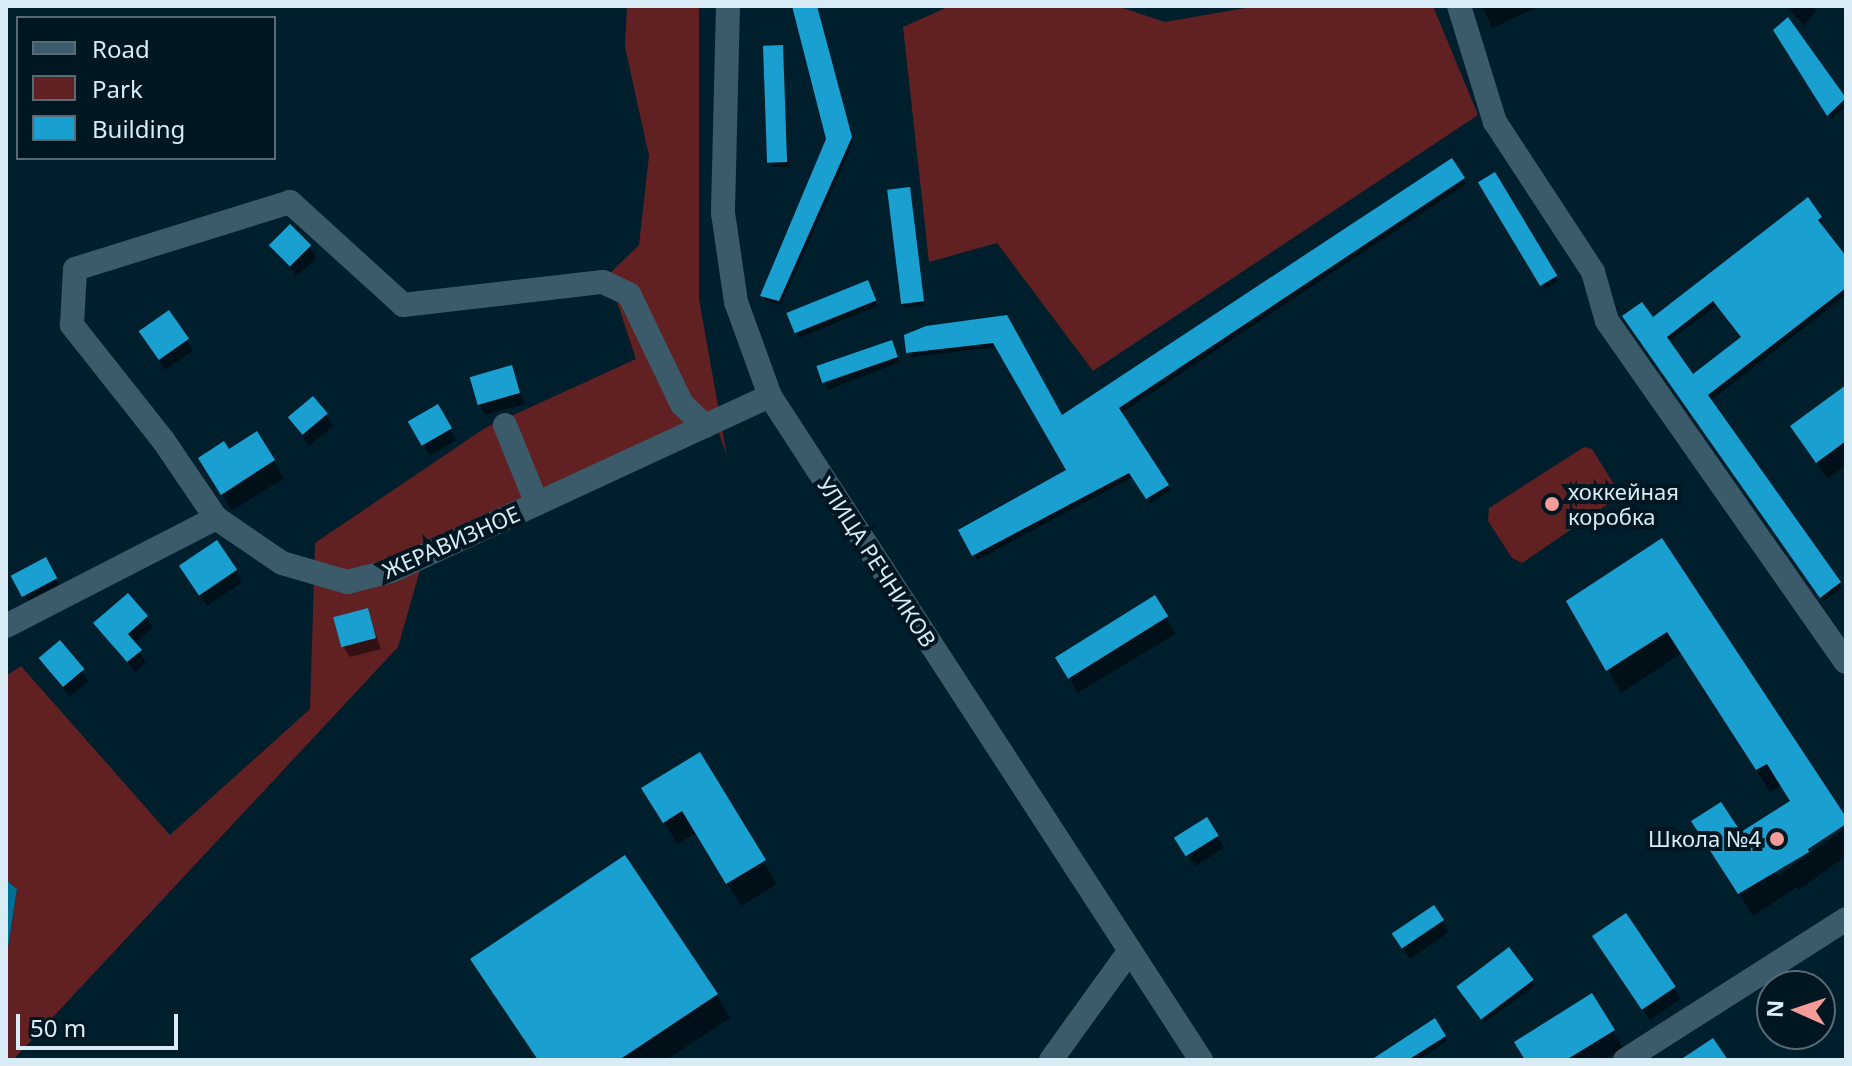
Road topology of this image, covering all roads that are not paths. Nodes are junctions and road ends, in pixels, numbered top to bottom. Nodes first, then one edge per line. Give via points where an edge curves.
1 (728, 6) edge
2 (1459, 6) edge
3 (770, 396) junction
4 (505, 425) dead end
5 (705, 426) junction
6 (537, 504) junction
7 (216, 518) junction
8 (6, 626) edge
9 (1846, 662) edge
10 (1842, 929) edge
11 (1129, 952) junction
12 (1639, 1056) edge
13 (1051, 1060) edge
14 (1201, 1060) edge

1 - 3 street, УЛИЦА РЕЧНИКОВ via 723,213 736,302
2 - 9 street via 1495,122 1593,272 1607,321
3 - 5 street, ЖЕРАВИЗНОЕ
3 - 11 street, УЛИЦА РЕЧНИКОВ
4 - 6 street
5 - 6 street, ЖЕРАВИЗНОЕ
5 - 7 street via 682,404 629,294 603,282 403,305 290,202 75,269 72,325 163,440
6 - 7 street, ЖЕРАВИЗНОЕ via 391,571 347,582 282,563
7 - 8 street
10 - 12 street
11 - 13 street
11 - 14 street, УЛИЦА РЕЧНИКОВ

